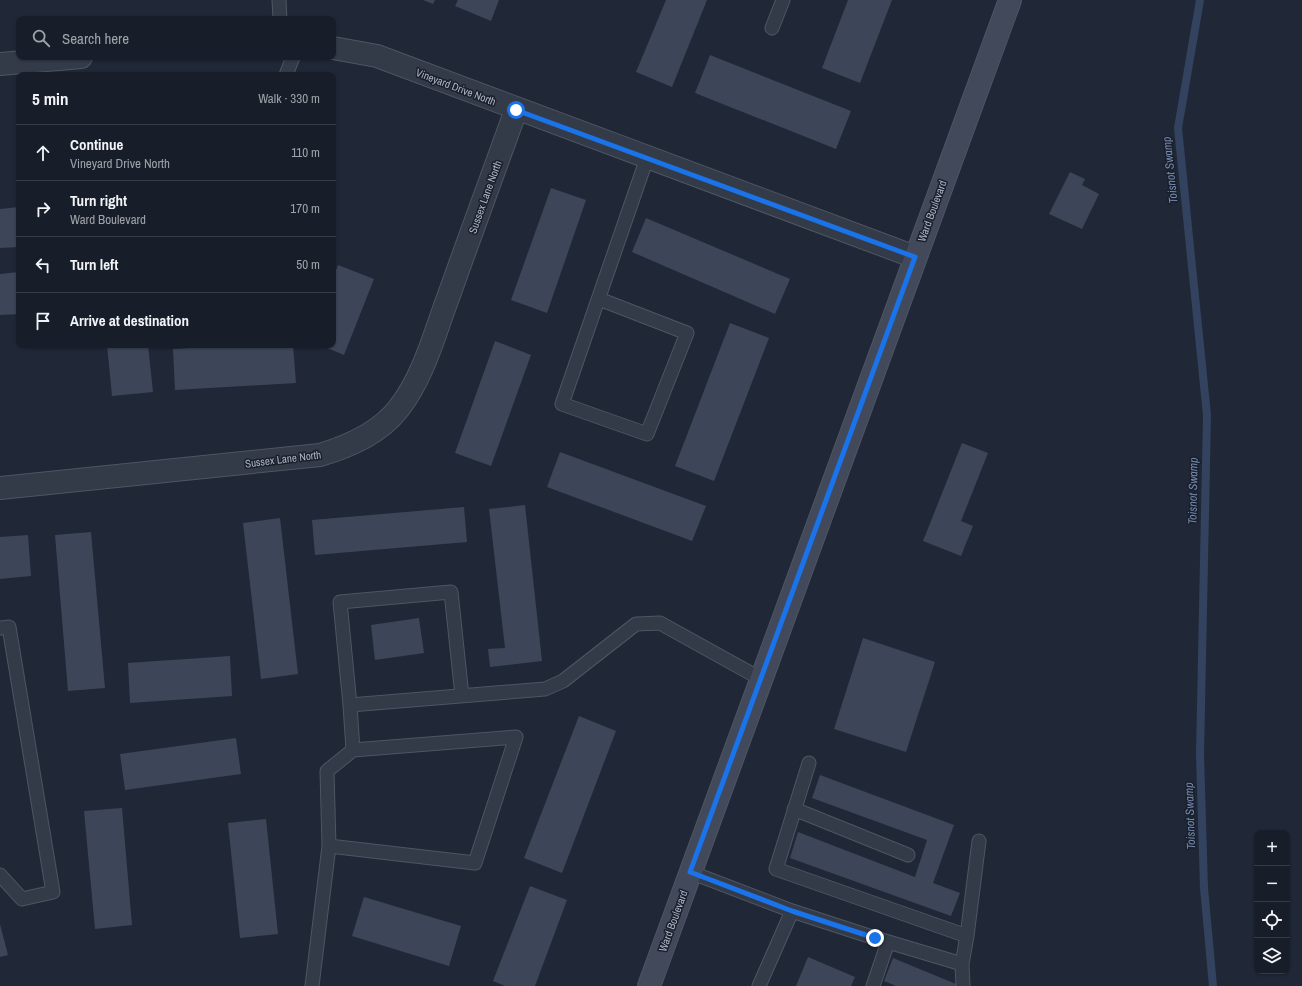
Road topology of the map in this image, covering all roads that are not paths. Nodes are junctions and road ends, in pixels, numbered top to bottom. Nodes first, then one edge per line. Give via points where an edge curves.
1 (278, 0) edge
2 (783, 0) edge
3 (1010, 0) edge
4 (280, 16) edge
5 (772, 28) dead end
6 (336, 49) edge
7 (46, 60) edge
8 (292, 60) edge
9 (0, 64) edge
10 (287, 72) edge
11 (516, 110) junction
12 (647, 158) junction
13 (915, 257) junction
14 (599, 299) junction
15 (0, 488) edge
16 (0, 628) edge
17 (761, 679) junction
18 (462, 696) junction
19 (350, 705) junction
20 (353, 750) junction
21 (809, 764) dead end
22 (794, 809) junction
23 (979, 841) dead end
24 (329, 846) junction
25 (908, 855) dead end
26 (690, 872) junction
27 (0, 875) edge
28 (792, 911) junction
29 (967, 936) junction
30 (888, 942) junction
31 (962, 964) junction
32 (312, 986) edge
33 (649, 986) edge
34 (759, 986) edge
35 (873, 986) edge
36 (963, 986) edge

1 - 4 lane
2 - 5 lane
3 - 13 main road, Ward Boulevard
6 - 11 street, Vineyard Drive North via 377,56
7 - 9 street
8 - 10 lane
11 - 12 street, Vineyard Drive North
11 - 15 street, Sussex Lane North via 428,351 410,392 381,427 338,450 320,455
12 - 13 street, Vineyard Drive North
12 - 14 lane
13 - 17 main road, Ward Boulevard
14 - 14 lane via 562,404 647,434 687,333
16 - 27 lane via 9,627 53,892 22,899
17 - 18 lane via 660,623 636,624 563,681 545,689
17 - 26 main road, Ward Boulevard
18 - 19 lane
18 - 19 lane via 451,592 340,602
19 - 20 lane
20 - 24 lane via 328,771
20 - 24 lane via 516,737 475,863
21 - 22 lane
22 - 25 lane
22 - 29 lane via 776,869
23 - 29 lane
24 - 32 lane
26 - 28 lane
26 - 33 main road, Ward Boulevard
28 - 30 lane
28 - 34 lane
29 - 31 lane
30 - 31 lane
30 - 35 lane
31 - 36 lane

